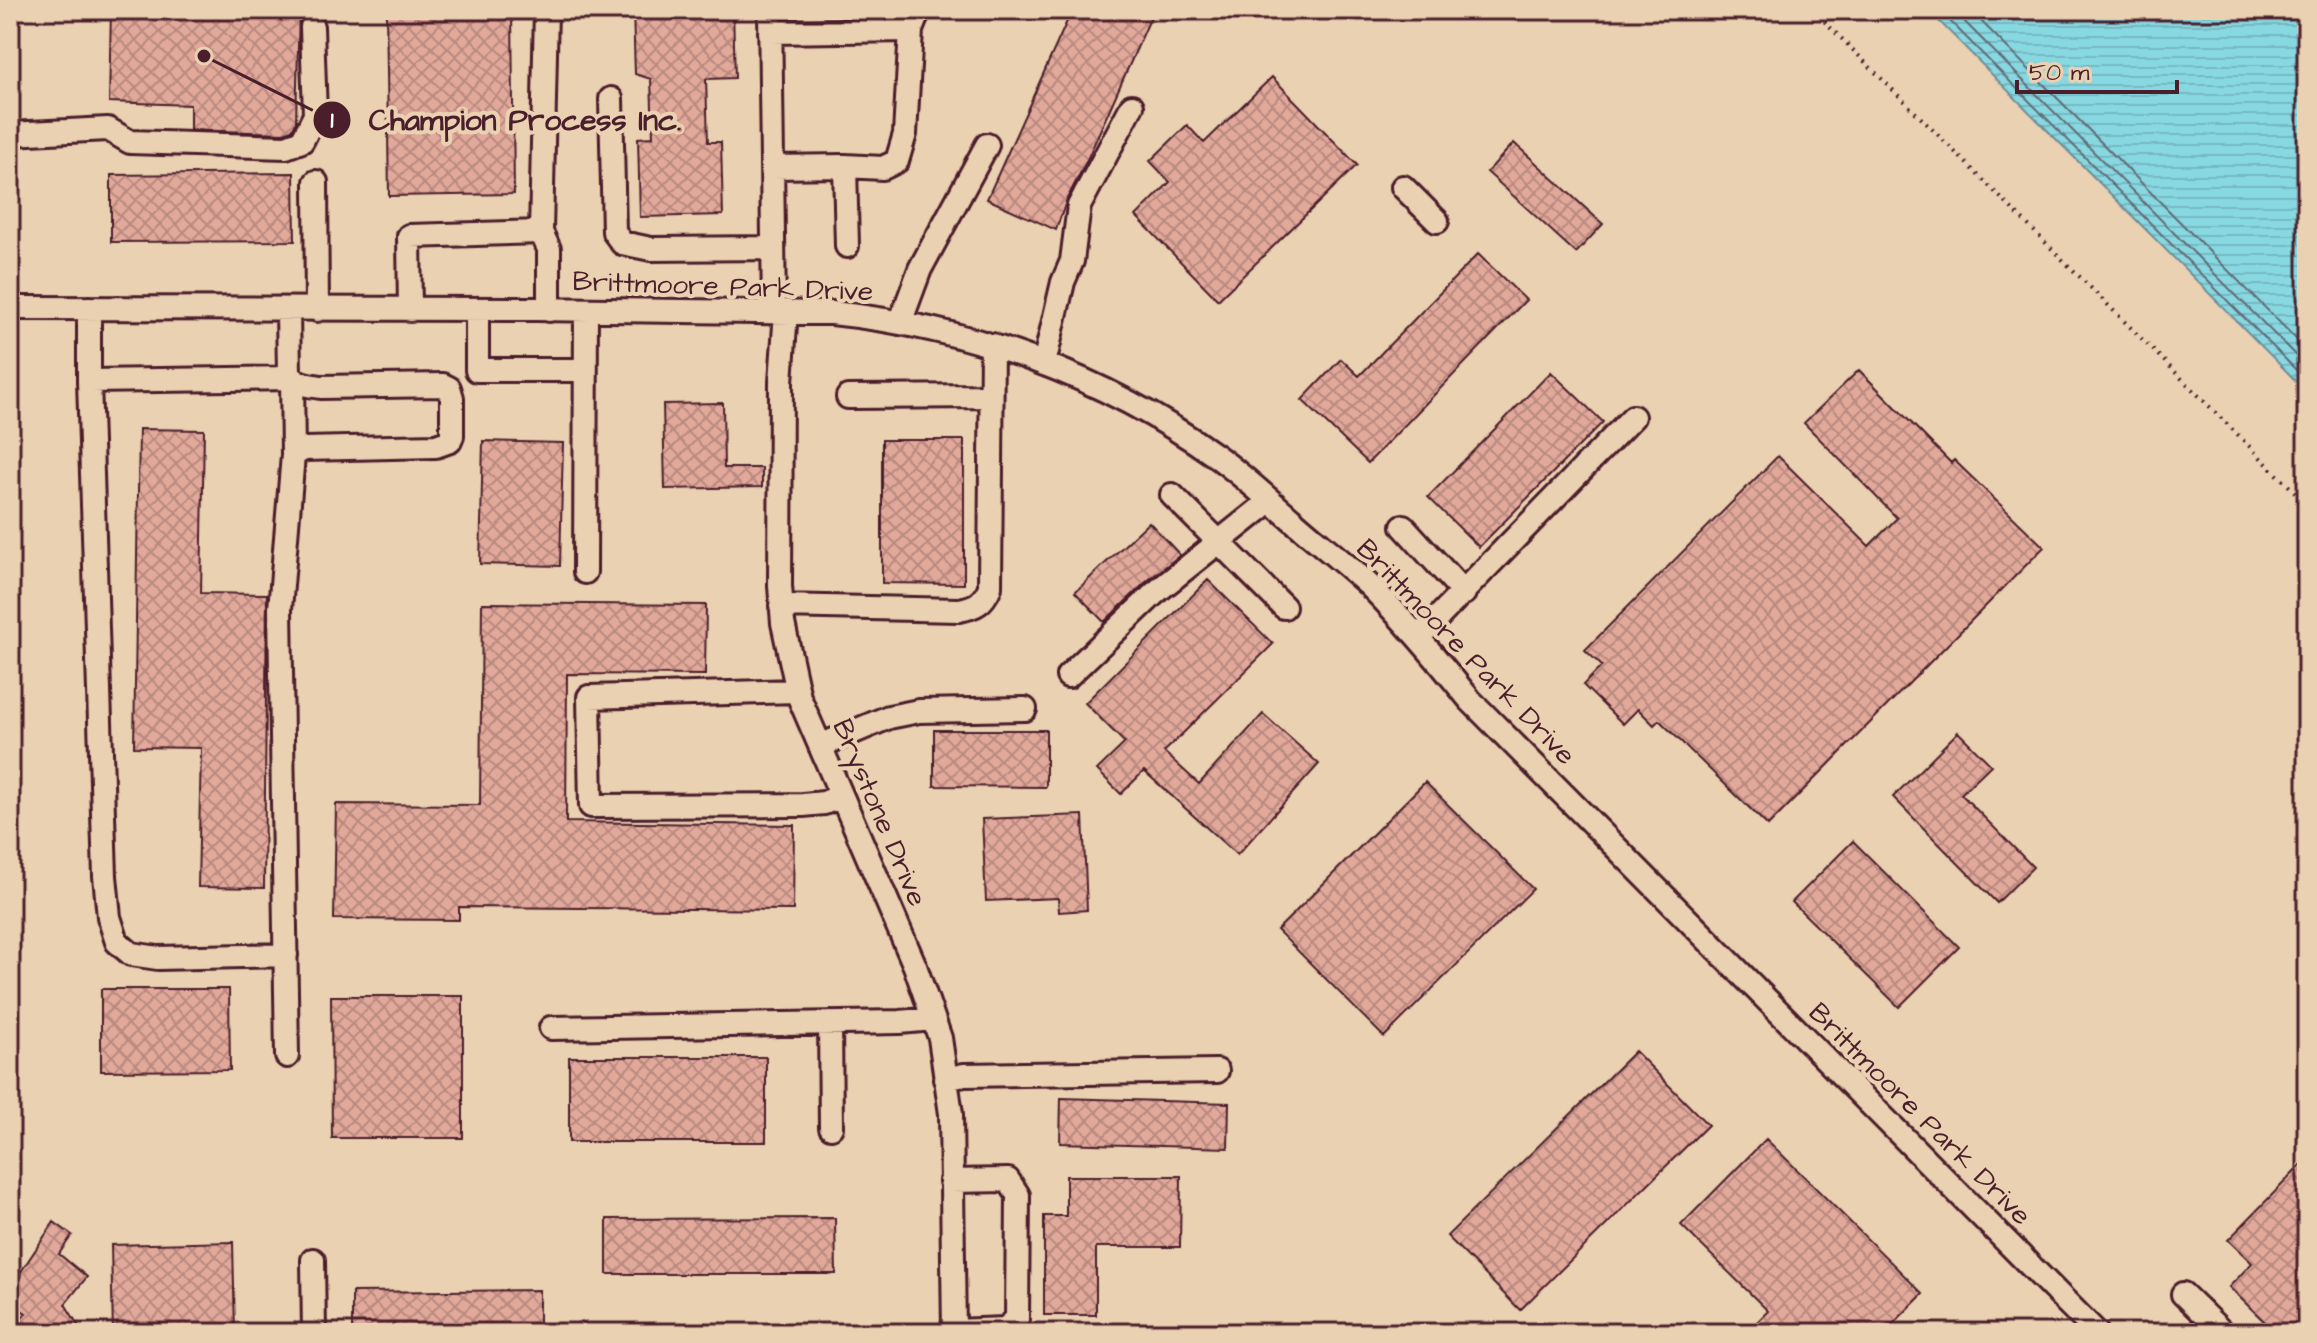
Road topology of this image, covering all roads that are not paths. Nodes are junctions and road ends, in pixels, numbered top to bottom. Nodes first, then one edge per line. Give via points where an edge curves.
1 (546, 10) edge
2 (915, 20) edge
3 (770, 21) edge
4 (312, 27) dead end
5 (611, 99) dead end
6 (1132, 106) dead end
7 (10, 134) edge
8 (987, 145) dead end
9 (845, 166) junction
10 (772, 167) junction
11 (316, 182) dead end
12 (1403, 187) dead end
13 (1437, 221) dead end
14 (541, 232) junction
15 (847, 246) dead end
16 (773, 248) junction
17 (10, 308) edge
18 (89, 308) junction
19 (477, 309) junction
20 (288, 310) junction
21 (317, 310) junction
22 (410, 310) junction
23 (549, 310) junction
24 (586, 310) junction
25 (780, 311) junction
26 (900, 323) junction
27 (992, 345) junction
28 (1044, 364) junction
29 (585, 370) junction
30 (292, 378) junction
31 (89, 381) junction
32 (991, 396) junction
33 (848, 397) dead end
34 (1633, 417) dead end
35 (293, 455) junction
36 (1172, 495) dead end
37 (1270, 501) junction
38 (1403, 526) dead end
39 (1221, 542) junction
40 (585, 572) dead end
41 (1464, 593) junction
42 (781, 606) junction
43 (1284, 607) dead end
44 (1419, 637) junction
45 (1068, 676) dead end
46 (797, 691) junction
47 (1025, 709) dead end
48 (820, 746) junction
49 (841, 796) junction
50 (286, 955) junction
51 (933, 1019) junction
52 (830, 1023) junction
53 (551, 1028) dead end
54 (287, 1056) dead end
55 (1217, 1071) dead end
56 (945, 1079) junction
57 (831, 1127) dead end
58 (951, 1181) junction
59 (313, 1260) dead end
60 (2183, 1294) dead end
61 (954, 1332) edge
62 (314, 1333) edge
63 (2097, 1333) edge
64 (2223, 1333) edge

1 - 14 street
2 - 3 street
2 - 9 street via 905,134 897,161 883,168
3 - 10 street, Brystone Drive
4 - 7 street via 315,115 302,141 286,147 130,142 108,129
5 - 16 street via 614,232 622,243 651,249
6 - 28 street via 1079,206 1072,261
8 - 26 street via 920,269
9 - 10 street
9 - 15 street
10 - 16 street, Brystone Drive
11 - 21 street
12 - 13 street
14 - 22 street via 409,236
14 - 23 street via 549,249
16 - 25 street, Brystone Drive
17 - 18 street, Brittmoore Park Drive
18 - 20 street, Brittmoore Park Drive
18 - 31 street
19 - 22 street, Brittmoore Park Drive
19 - 23 street, Brittmoore Park Drive
19 - 29 street via 477,370
20 - 21 street, Brittmoore Park Drive
20 - 30 street
21 - 22 street, Brittmoore Park Drive
23 - 24 street, Brittmoore Park Drive
24 - 25 street, Brittmoore Park Drive
24 - 29 street
25 - 26 street, Brittmoore Park Drive
25 - 42 street, Brystone Drive
26 - 27 street, Brittmoore Park Drive
27 - 28 street, Brittmoore Park Drive
27 - 32 street
28 - 37 street, Brittmoore Park Drive via 1189,438
29 - 40 street
30 - 31 street
30 - 35 street
30 - 35 street via 321,387 443,385 452,398 450,441 436,446 304,449
31 - 50 street via 105,876 117,942 131,954 158,958
32 - 33 street
32 - 42 street via 990,587 985,600 959,610
34 - 41 street
35 - 50 street via 280,609
36 - 39 street
37 - 39 street
37 - 44 street, Brittmoore Park Drive via 1368,585
38 - 41 street
39 - 43 street
39 - 45 street via 1155,593
41 - 44 street
42 - 46 street, Brystone Drive
44 - 63 street, Brittmoore Park Drive via 1470,700
46 - 48 street, Brystone Drive
46 - 49 street via 589,697 591,806 803,805
47 - 48 street via 919,711 889,717
48 - 49 street, Brystone Drive
49 - 51 street, Brystone Drive
50 - 54 street
51 - 52 street
51 - 56 street, Brystone Drive
52 - 53 street
52 - 57 street
55 - 56 street
56 - 58 street, Brystone Drive
58 - 61 street, Brystone Drive
58 - 61 street via 1008,1180 1018,1195 1017,1319 1005,1329
59 - 62 street
60 - 64 street

